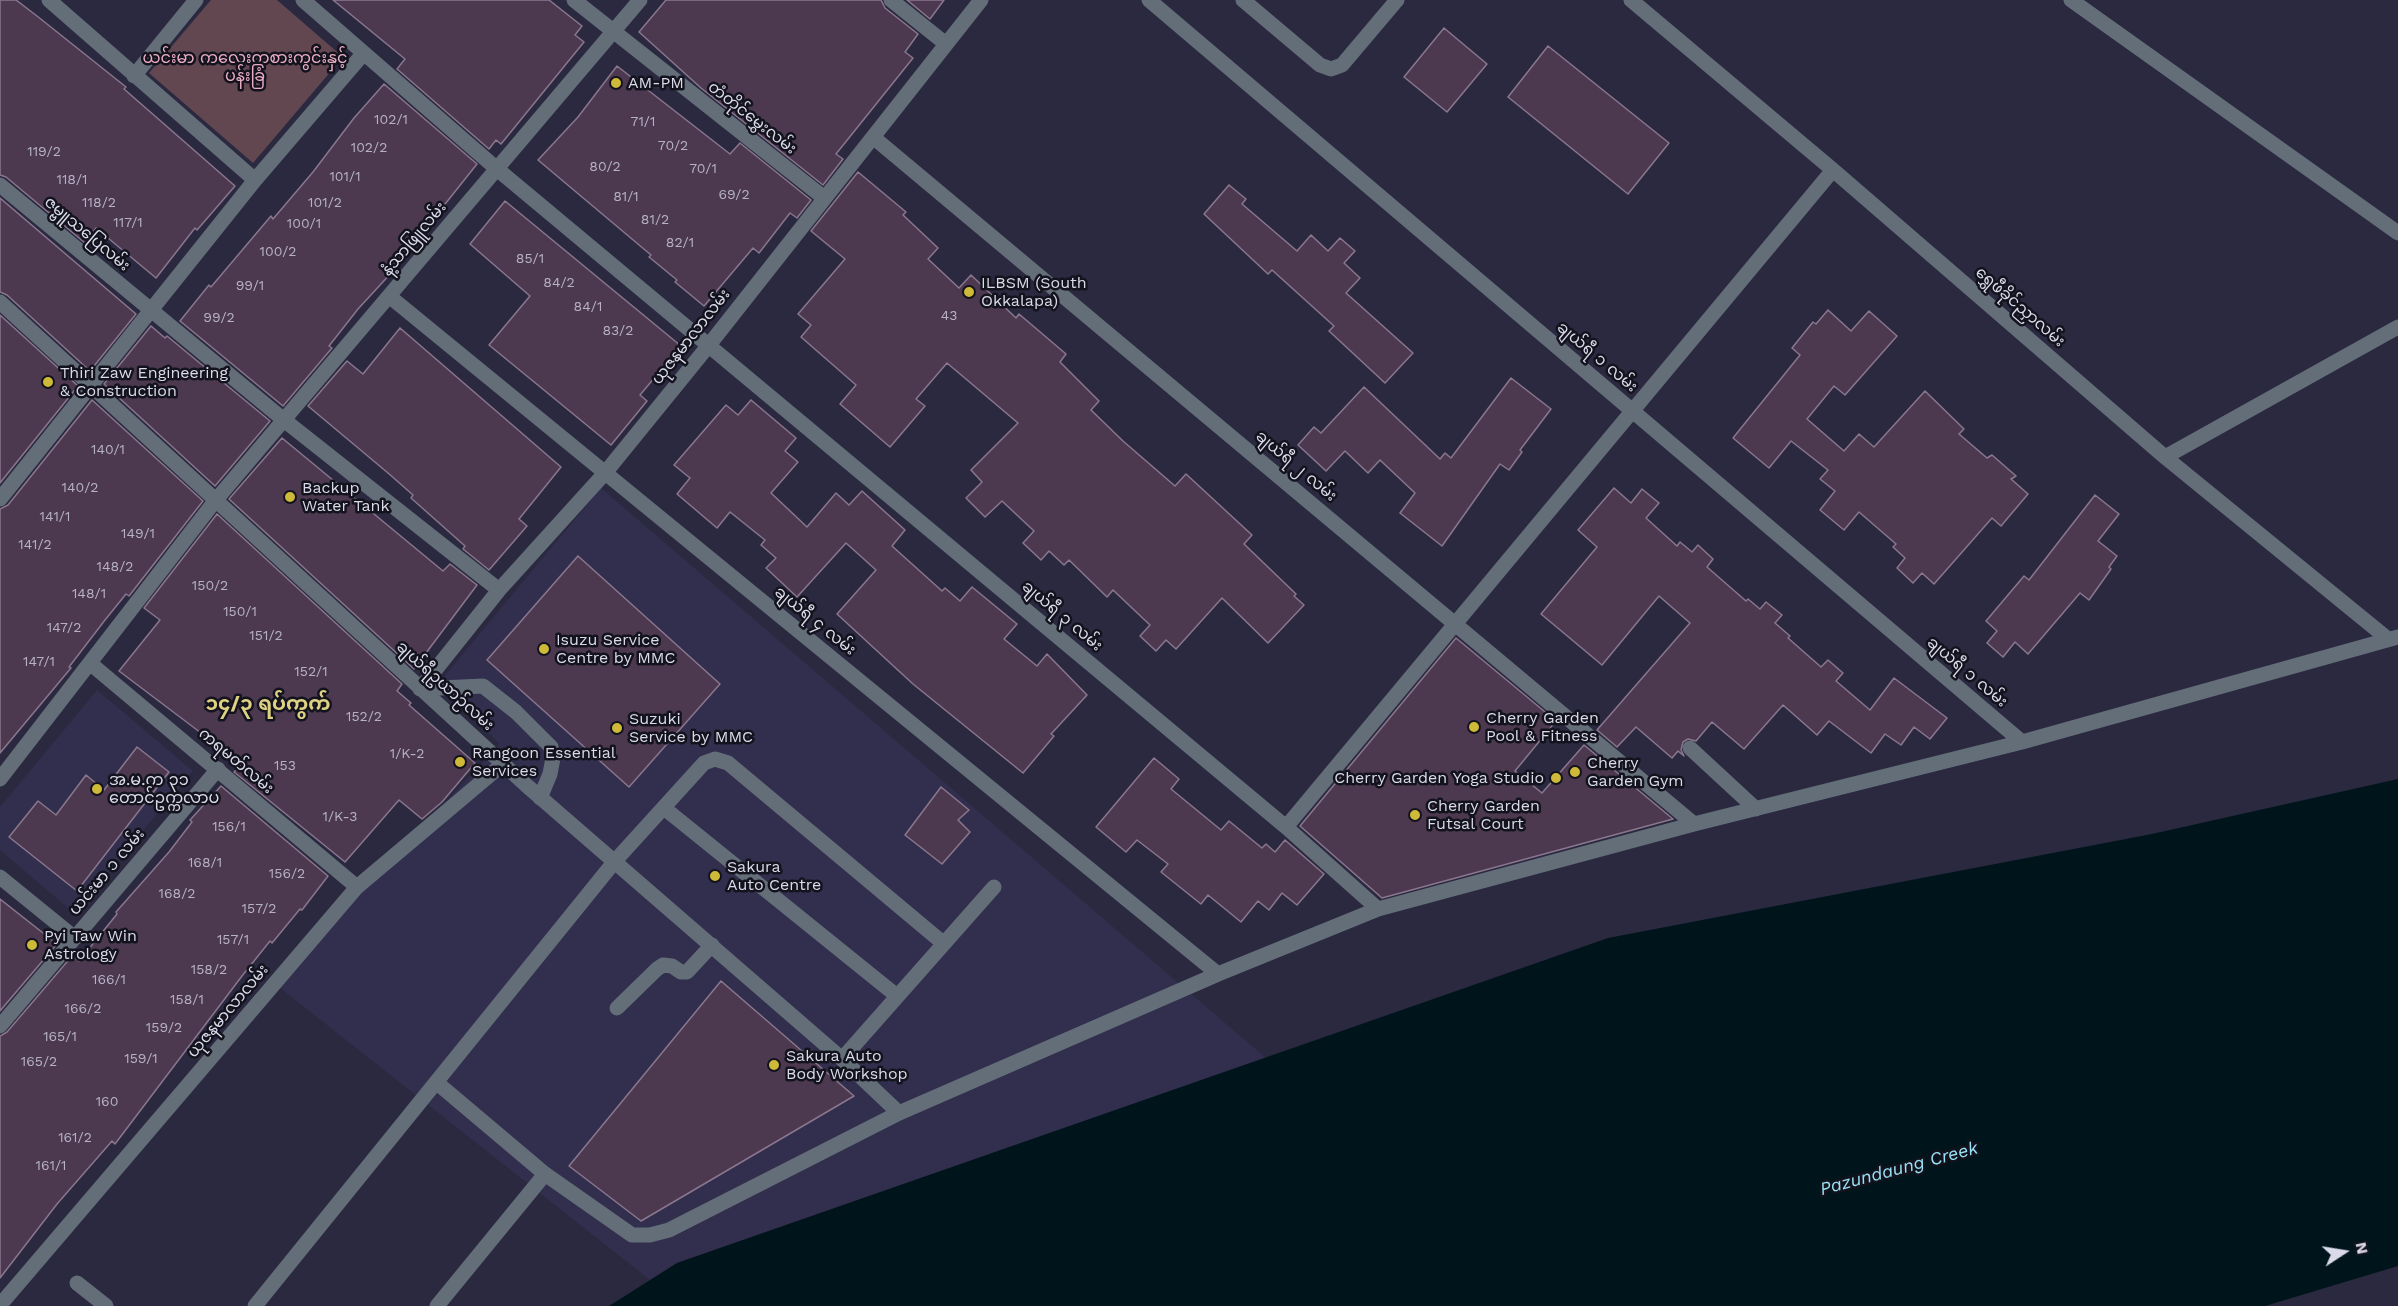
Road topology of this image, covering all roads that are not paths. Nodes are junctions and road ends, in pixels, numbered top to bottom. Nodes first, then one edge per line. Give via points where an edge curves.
1 (49, 0) edge
2 (196, 0) edge
3 (303, 0) edge
4 (574, 0) edge
5 (640, 0) edge
6 (891, 0) edge
7 (981, 0) edge
8 (1149, 0) edge
9 (1243, 0) edge
10 (1397, 0) edge
11 (1631, 0) edge
12 (2071, 0) edge
13 (613, 32) junction
14 (946, 44) junction
15 (363, 54) junction
16 (134, 76) junction
17 (873, 137) junction
18 (497, 169) junction
19 (1833, 170) junction
20 (255, 180) junction
21 (0, 185) edge
22 (823, 197) junction
23 (2398, 233) edge
24 (389, 296) junction
25 (0, 302) edge
26 (150, 310) junction
27 (2398, 327) edge
28 (715, 349) junction
29 (90, 385) junction
30 (1633, 411) junction
31 (284, 420) junction
32 (2165, 457) junction
33 (605, 473) junction
34 (0, 499) edge
35 (215, 501) junction
36 (499, 590) junction
37 (1456, 623) junction
38 (2393, 638) edge
39 (91, 664) junction
40 (420, 689) junction
41 (2022, 742) junction
42 (1690, 748) dead end
43 (504, 763) junction
44 (218, 770) junction
45 (0, 779) edge
46 (540, 798) junction
47 (663, 808) junction
48 (1756, 809) junction
49 (1694, 824) junction
50 (1286, 827) junction
51 (615, 861) junction
52 (0, 877) edge
53 (357, 887) junction
54 (994, 888) dead end
55 (1378, 909) junction
56 (75, 938) junction
57 (943, 943) junction
58 (712, 945) junction
59 (1218, 974) junction
60 (897, 996) junction
61 (617, 1008) dead end
62 (0, 1026) edge
63 (842, 1059) junction
64 (436, 1082) junction
65 (899, 1113) junction
66 (545, 1173) junction
67 (77, 1283) dead end
68 (0, 1305) edge
69 (106, 1306) edge
70 (255, 1306) edge
71 (437, 1306) edge

1 - 16 street
2 - 16 street
3 - 15 street
4 - 13 street, တံတိုင်မွှေးလမ်း
5 - 13 street, နံ့သာဖြူလမ်း
6 - 14 street
7 - 14 street, ယုဇနမာလာလမ်း
8 - 30 street, ချယ်ရီ ၁ လမ်း
9 - 10 street via 1320,65 1331,69 1342,65
11 - 19 street, ရွှေဖီခိုင်ညှာလမ်း
12 - 23 street
13 - 18 street, နံ့သာဖြူလမ်း
13 - 22 street, တံတိုင်မွှေးလမ်း
14 - 17 street, ယုဇနမာလာလမ်း
15 - 18 street
15 - 20 street
16 - 20 street
17 - 22 street, ယုဇနမာလာလမ်း
17 - 37 street, ချယ်ရီ ၂ လမ်း
18 - 24 street, နံ့သာဖြူလမ်း
18 - 28 street
19 - 30 street
19 - 32 street, ရွှေဖီခိုင်ညှာလမ်း
20 - 26 street
21 - 26 street, ဇမ္ဗူသပြေလမ်း
22 - 28 street, ယုဇနမာလာလမ်း
24 - 31 street, နံ့သာဖြူလမ်း
24 - 33 street, ချယ်ရီ ၄ လမ်း
25 - 29 street, ချယ်ရီဥယာဉ်လမ်း
26 - 29 street
26 - 31 street, ဇမ္ဗူသပြေလမ်း
27 - 32 street
28 - 33 street, ယုဇနမာလာလမ်း
28 - 50 street, ချယ်ရီ ၃ လမ်း
29 - 34 street
29 - 35 street, ချယ်ရီဥယာဉ်လမ်း
30 - 37 street
30 - 41 street, ချယ်ရီ ၁ လမ်း
31 - 35 street, နံ့သာဖြူလမ်း
31 - 36 street, ဇမ္ဗူသပြေလမ်း
32 - 38 street, ရွှေဖီခိုင်ညှာလမ်း
33 - 36 street, ယုဇနမာလာလမ်း
33 - 59 street, ချယ်ရီ ၄ လမ်း
35 - 39 street
35 - 40 street, ချယ်ရီဥယာဉ်လမ်း
36 - 40 street, ယုဇနမာလာလမ်း
37 - 49 street, ချယ်ရီ ၂ လမ်း
37 - 50 street
38 - 41 street
39 - 44 street, ကရမတ်လမ်း
39 - 45 street
40 - 43 street, ချယ်ရီဥယာဉ်လမ်း
40 - 46 street via 483,686 516,712 550,747 550,774
41 - 48 street
42 - 48 street
43 - 46 street, ချယ်ရီဥယာဉ်လမ်း
43 - 53 street, ယုဇနမာလာလမ်း
44 - 53 street, ကရမတ်လမ်း
44 - 56 street, ယင်းမာ ၁ လမ်း
46 - 51 street, ချယ်ရီဥယာဉ်လမ်း
47 - 51 street
47 - 57 street via 704,764 715,759 728,763
47 - 60 street
48 - 49 street
49 - 55 street
50 - 55 street, ချယ်ရီ ၃ လမ်း
51 - 58 street, ချယ်ရီဥယာဉ်လမ်း
51 - 64 street
52 - 56 street
53 - 68 street, ယုဇနမာလာလမ်း
54 - 57 street
55 - 59 street
56 - 62 street, ယင်းမာ ၁ လမ်း
57 - 60 street
58 - 61 street via 687,972 663,965
58 - 63 street, ချယ်ရီဥယာဉ်လမ်း
59 - 65 street
60 - 63 street
63 - 65 street, ချယ်ရီဥယာဉ်လမ်း
64 - 66 street
64 - 70 street
65 - 66 street via 669,1230 650,1234 632,1235
66 - 71 street
67 - 69 street

